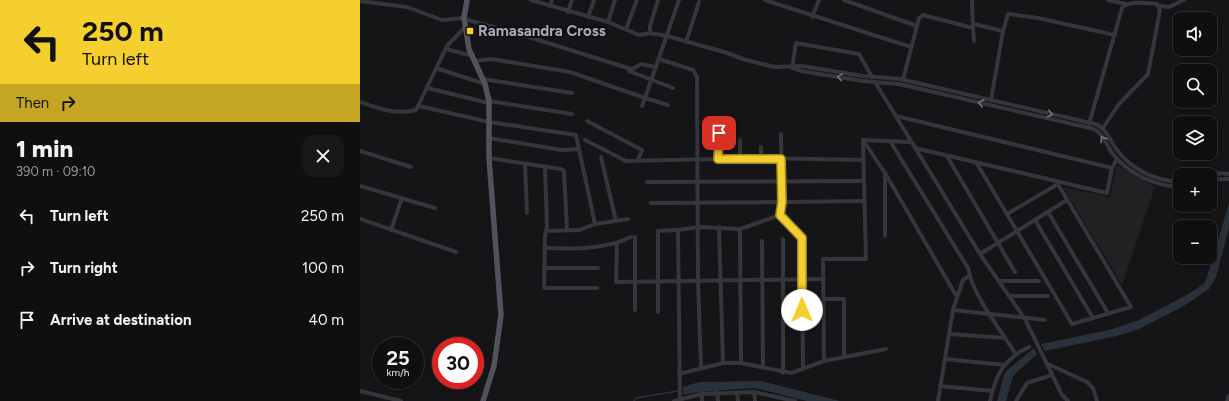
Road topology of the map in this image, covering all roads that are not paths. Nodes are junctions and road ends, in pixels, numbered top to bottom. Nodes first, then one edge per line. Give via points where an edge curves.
1 (467, 0) edge
2 (531, 0) edge
3 (552, 0) edge
4 (572, 0) edge
5 (594, 0) edge
6 (616, 0) edge
7 (637, 0) edge
8 (658, 0) edge
9 (679, 0) edge
10 (765, 0) edge
11 (819, 0) edge
12 (844, 0) edge
13 (972, 0) edge
14 (1108, 0) edge
15 (1184, 0) edge
16 (360, 1) edge
17 (1133, 1) edge
18 (699, 2) dead end
19 (1154, 2) edge
20 (1126, 4) junction
21 (550, 6) junction
22 (1159, 6) junction
23 (568, 12) junction
24 (812, 16) junction
25 (588, 17) junction
26 (464, 18) junction
27 (608, 22) junction
28 (917, 26) junction
29 (973, 26) junction
30 (465, 27) junction
31 (626, 30) junction
32 (1003, 31) junction
33 (650, 33) junction
34 (1115, 35) junction
35 (667, 36) junction
36 (974, 41) dead end
37 (686, 42) junction
38 (911, 47) junction
39 (446, 49) junction
40 (474, 59) junction
41 (659, 59) junction
42 (656, 67) junction
43 (436, 68) junction
44 (792, 68) junction
45 (631, 69) junction
46 (872, 77) junction
47 (652, 80) junction
48 (903, 80) junction
49 (484, 82) junction
50 (875, 82) junction
51 (427, 88) junction
52 (673, 88) dead end
53 (572, 93) dead end
54 (645, 98) junction
55 (991, 100) junction
56 (360, 102) edge
57 (489, 102) junction
58 (419, 106) junction
59 (642, 106) dead end
60 (668, 106) dead end
61 (572, 114) dead end
62 (896, 116) junction
63 (587, 121) dead end
64 (489, 122) junction
65 (1089, 126) junction
66 (1102, 128) junction
67 (719, 133) dead end
68 (781, 134) dead end
69 (488, 138) junction
70 (584, 140) dead end
71 (740, 140) dead end
72 (863, 140) junction
73 (890, 141) junction
74 (911, 142) junction
75 (761, 147) dead end
76 (915, 148) junction
77 (579, 149) junction
78 (360, 151) edge
79 (947, 156) junction
80 (601, 157) dead end
81 (489, 158) junction
82 (740, 158) junction
83 (761, 158) junction
84 (698, 159) junction
85 (718, 159) junction
86 (781, 159) junction
87 (1117, 159) dead end
88 (638, 160) junction
89 (863, 160) junction
90 (976, 162) junction
91 (525, 164) junction
92 (411, 167) dead end
93 (544, 168) junction
94 (1112, 168) junction
95 (885, 173) junction
96 (1217, 173) edge
97 (1229, 174) edge
98 (1217, 179) edge
99 (1229, 179) edge
100 (699, 181) junction
101 (782, 181) junction
102 (863, 181) junction
103 (1173, 181) edge
104 (647, 182) dead end
105 (1057, 183) junction
106 (360, 186) edge
107 (1173, 186) edge
108 (402, 198) junction
109 (1067, 200) junction
110 (863, 201) junction
111 (699, 202) junction
112 (782, 202) junction
113 (651, 203) dead end
114 (435, 208) dead end
115 (1048, 212) junction
116 (527, 213) dead end
117 (1007, 214) junction
118 (780, 215) junction
119 (360, 219) edge
120 (628, 219) dead end
121 (1035, 220) junction
122 (616, 221) junction
123 (595, 224) junction
124 (699, 227) junction
125 (719, 227) junction
126 (740, 229) junction
127 (391, 230) junction
128 (567, 230) junction
129 (678, 230) junction
130 (546, 231) junction
131 (1017, 231) junction
132 (885, 236) dead end
133 (783, 239) dead end
134 (762, 240) dead end
135 (999, 242) junction
136 (617, 244) junction
137 (544, 248) junction
138 (456, 252) dead end
139 (980, 254) junction
140 (544, 268) junction
141 (598, 268) dead end
142 (1015, 272) dead end
143 (969, 276) junction
144 (824, 279) junction
145 (740, 280) junction
146 (762, 280) junction
147 (783, 280) junction
148 (802, 280) junction
149 (678, 281) junction
150 (698, 281) junction
151 (719, 281) junction
152 (999, 281) junction
153 (1039, 281) dead end
154 (636, 282) junction
155 (658, 282) junction
156 (597, 288) dead end
157 (1011, 296) junction
158 (1048, 296) dead end
159 (957, 297) junction
160 (824, 299) junction
161 (636, 310) dead end
162 (953, 310) junction
163 (658, 312) dead end
164 (1108, 313) junction
165 (990, 314) junction
166 (1092, 318) junction
167 (1025, 319) junction
168 (1045, 320) dead end
169 (949, 334) junction
170 (1005, 338) junction
171 (1029, 346) dead end
172 (886, 349) dead end
173 (1015, 353) junction
174 (844, 357) junction
175 (945, 359) junction
176 (824, 361) junction
177 (723, 363) junction
178 (741, 363) junction
179 (1048, 364) junction
180 (1005, 365) junction
181 (702, 368) junction
182 (762, 368) junction
183 (804, 369) junction
184 (783, 373) junction
185 (679, 374) junction
186 (1052, 375) junction
187 (940, 386) junction
188 (360, 391) edge
189 (992, 391) junction
190 (717, 392) junction
191 (754, 392) junction
192 (737, 393) junction
193 (702, 394) junction
194 (1229, 396) edge
195 (682, 400) edge
196 (401, 401) edge
197 (483, 401) edge
198 (674, 401) edge
199 (702, 401) edge
200 (718, 401) edge
201 (738, 401) edge
202 (755, 401) edge
203 (795, 401) edge
204 (938, 401) edge
205 (990, 401) edge
206 (1016, 401) edge
207 (1068, 401) edge
208 (1097, 401) edge
209 (1227, 401) edge

1 - 26 main road
2 - 21 street
3 - 21 street
4 - 23 street
5 - 25 street
6 - 27 street
7 - 31 street
8 - 33 street
9 - 35 street
10 - 24 street
11 - 24 street
12 - 28 street
13 - 29 street
14 - 20 street
15 - 22 street via 1170,7
16 - 26 street via 407,7 442,20
17 - 19 street
17 - 20 street
18 - 37 street
19 - 22 street
20 - 34 street via 1122,8
21 - 23 street
22 - 66 street via 1148,74 1119,104
23 - 25 street
24 - 38 street
25 - 27 street
26 - 30 main road
26 - 45 street
27 - 31 street
28 - 29 street via 919,18 923,16
28 - 38 street
29 - 32 street
29 - 36 street
30 - 39 street
30 - 40 main road
31 - 33 street via 639,35
32 - 34 street via 1006,16 1011,14
32 - 55 street
33 - 35 street
34 - 65 street
35 - 37 street
35 - 41 street
37 - 44 street via 746,60
38 - 48 street
39 - 40 street
39 - 43 street
40 - 49 main road
40 - 54 street via 491,59 570,72
41 - 42 street
41 - 84 street via 693,70 697,78
42 - 45 street via 641,64
42 - 47 street
43 - 49 street
43 - 51 street
44 - 46 street via 802,66
44 - 46 street via 796,43 860,54
50 -> 44 street
45 - 47 street via 629,71
46 - 48 street
47 - 52 street
47 - 54 street
48 - 55 street
49 - 53 street
49 - 57 main road
50 - 62 street
65 -> 50 street via 899,84
51 - 57 street
51 - 58 street
54 - 59 street
54 - 60 street
55 -> 65 street
56 - 58 street via 384,111 403,113 416,110
57 - 61 street
57 - 64 main road
58 - 64 street
62 - 74 street
62 - 94 street
63 - 88 street via 642,150
64 - 69 main road
64 - 77 street via 576,135
65 - 66 street
107 -> 65 street via 1154,182 1134,172 1113,154 1098,131
66 - 103 street via 1117,151 1137,168 1155,177
67 - 85 street
68 - 86 street
69 - 77 street via 562,150
69 - 81 main road
70 - 88 street via 626,161
71 - 82 street
72 - 73 street
72 - 89 street
72 - 95 street
73 - 74 street
73 - 143 street via 968,268
74 - 76 street
75 - 83 street
76 - 79 street
76 - 139 street
77 - 123 street
78 - 92 street
79 - 90 street
79 - 135 street
80 - 122 street
81 - 91 street
81 - 197 main road via 501,315 494,366
82 - 83 street
82 - 85 street
83 - 86 street
84 - 85 street
84 - 88 street
84 - 100 street
86 - 89 street
86 - 101 street
87 - 94 street
89 - 102 street
90 - 105 street
90 - 117 street
91 - 93 street
91 - 116 street
93 - 128 street via 564,171
93 - 130 street
94 - 105 street via 1108,193
95 - 132 street
95 - 159 street
96 - 97 street
98 - 99 street
100 - 101 street
100 - 104 street
100 - 111 street
101 - 102 street
101 - 112 street
102 - 110 street
105 - 109 street
105 - 117 street
106 - 108 street
108 - 114 street
108 - 127 street
109 - 115 street
109 - 164 street via 1131,307
110 - 112 street
110 - 144 street via 866,259 824,259
111 - 112 street
111 - 113 street
111 - 124 street
112 - 118 street
115 - 121 street
115 - 164 street
117 - 131 street
118 - 126 street
118 - 148 street via 802,238
119 - 127 street
120 - 122 street
121 - 131 street
121 - 166 street
122 - 123 street
123 - 128 street via 580,230
124 - 125 street
124 - 129 street
124 - 150 street
125 - 126 street
125 - 151 street
126 - 145 street
127 - 138 street
128 - 130 street
129 - 149 street
129 - 155 street via 658,230
130 - 137 street
131 - 135 street
131 - 166 street via 1072,324
133 - 147 street
134 - 146 street
135 - 139 street
135 - 142 street
136 - 137 street via 572,249
136 - 154 street via 616,282
136 - 154 street via 633,237
137 - 140 street
139 - 152 street
140 - 141 street
140 - 156 street via 545,289
143 - 159 street via 963,280
143 - 165 street
144 - 148 street
144 - 160 street
145 - 146 street
145 - 151 street
145 - 178 street
146 - 147 street
146 - 182 street
147 - 148 street
147 - 184 street
148 - 183 street
149 - 150 street
149 - 155 street
149 - 185 street
150 - 151 street
150 - 181 street
151 - 177 street
152 - 153 street
152 - 157 street
154 - 155 street
154 - 161 street
155 - 163 street
157 - 158 street
157 - 167 street
159 - 162 street
160 - 174 street via 844,299
160 - 176 street
162 - 165 street
162 - 169 street
164 - 166 street
165 - 167 street
165 - 170 street
167 - 168 street
167 - 179 street
169 - 170 street
169 - 175 street
170 - 173 street
171 - 173 street
172 - 174 street
173 - 180 street
174 - 176 street
175 - 180 street
175 - 187 street
176 - 183 street
177 - 178 street
177 - 181 street
178 - 182 street
179 - 186 street
179 - 208 street via 1087,382 1093,388
180 - 189 street via 996,377
181 - 185 street
182 - 184 street
183 - 184 street via 790,374
185 - 195 street
186 - 206 street via 1027,383
186 - 207 street via 1062,396
187 - 189 street
187 - 204 street
188 - 196 street
189 - 205 street
190 - 192 street
190 - 193 street
190 - 200 street
191 - 192 street
191 - 202 street
191 - 203 street
192 - 201 street
193 - 195 street
193 - 199 street
194 - 209 street
195 - 198 street

